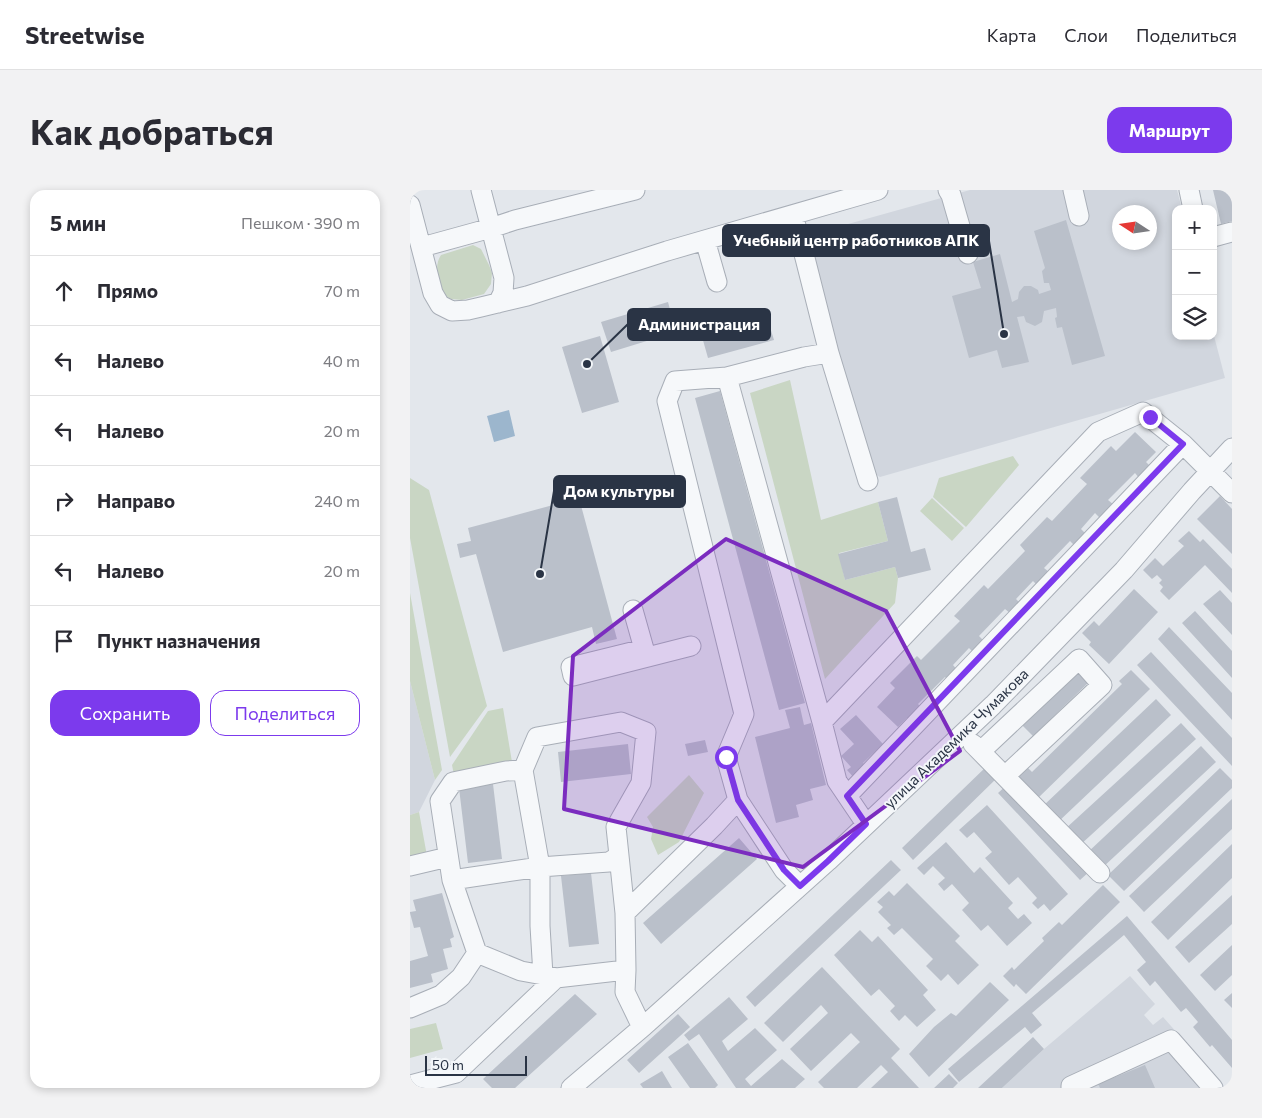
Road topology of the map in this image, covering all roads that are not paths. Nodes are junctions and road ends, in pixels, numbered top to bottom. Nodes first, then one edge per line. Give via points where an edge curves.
1 (481, 190) edge
2 (634, 190) edge
3 (878, 190) edge
4 (948, 190) edge
5 (1073, 190) edge
6 (1189, 190) edge
7 (410, 205) edge
8 (1193, 205) edge
9 (793, 215) junction
10 (1080, 216) dead end
11 (491, 228) junction
12 (1232, 232) edge
13 (1217, 237) edge
14 (417, 239) edge
15 (705, 240) junction
16 (968, 254) dead end
17 (717, 282) dead end
18 (498, 302) junction
19 (829, 353) junction
20 (728, 377) junction
21 (1183, 444) junction
22 (1232, 448) edge
23 (1209, 471) junction
24 (868, 481) dead end
25 (1230, 487) edge
26 (633, 610) dead end
27 (691, 646) dead end
28 (822, 722) junction
29 (963, 734) junction
30 (981, 751) junction
31 (522, 770) junction
32 (1005, 776) junction
33 (847, 796) junction
34 (738, 800) junction
35 (866, 824) junction
36 (448, 856) junction
37 (619, 856) junction
38 (410, 866) edge
39 (540, 867) junction
40 (1100, 873) dead end
41 (452, 880) junction
42 (800, 886) junction
43 (624, 913) junction
44 (477, 954) junction
45 (626, 970) junction
46 (550, 976) junction
47 (410, 1008) edge
48 (644, 1026) junction
49 (410, 1085) edge
50 (1206, 1086) edge
51 (571, 1088) edge
52 (1071, 1088) edge

1 - 11 street
2 - 11 street
3 - 9 street
4 - 16 street
5 - 10 street
6 - 8 street
7 - 14 street
9 - 15 street
9 - 19 street
11 - 14 street
11 - 18 street via 504,278 503,293
12 - 13 street
14 - 18 street via 432,293 440,305 452,311
15 - 17 street
15 - 18 street via 527,296
19 - 20 street
19 - 24 street
20 - 28 street
20 - 34 street via 675,381 667,401 744,714 726,757
21 - 23 street
21 - 28 street via 1143,412 1098,432
21 - 33 street
22 - 23 street, улица Академика Чумакова
23 - 25 street
23 - 29 street, улица Академика Чумакова via 1124,570
26 - 27 street via 644,649 571,668 573,676
28 - 33 street via 837,781
29 - 30 street
29 - 35 street, улица Академика Чумакова
30 - 32 street
30 - 32 street via 1079,659 1102,685
31 - 36 street via 506,770 453,782 440,800
31 - 37 street via 537,737 621,722 646,732 641,783 616,827
31 - 39 street
32 - 40 street
33 - 35 street
34 - 42 street via 784,870
34 - 43 street
35 - 42 street, улица Академика Чумакова
36 - 38 street
36 - 41 street
37 - 39 street via 609,862
37 - 43 street
39 - 41 street
39 - 46 street via 540,926
41 - 44 street
42 - 48 street, улица Академика Чумакова
43 - 45 street
44 - 46 street via 521,971
44 - 47 street via 461,978 441,995
45 - 46 street
45 - 48 street via 625,992
46 - 49 street via 456,1073
48 - 51 street, улица Академика Чумакова
50 - 52 street via 1170,1040

